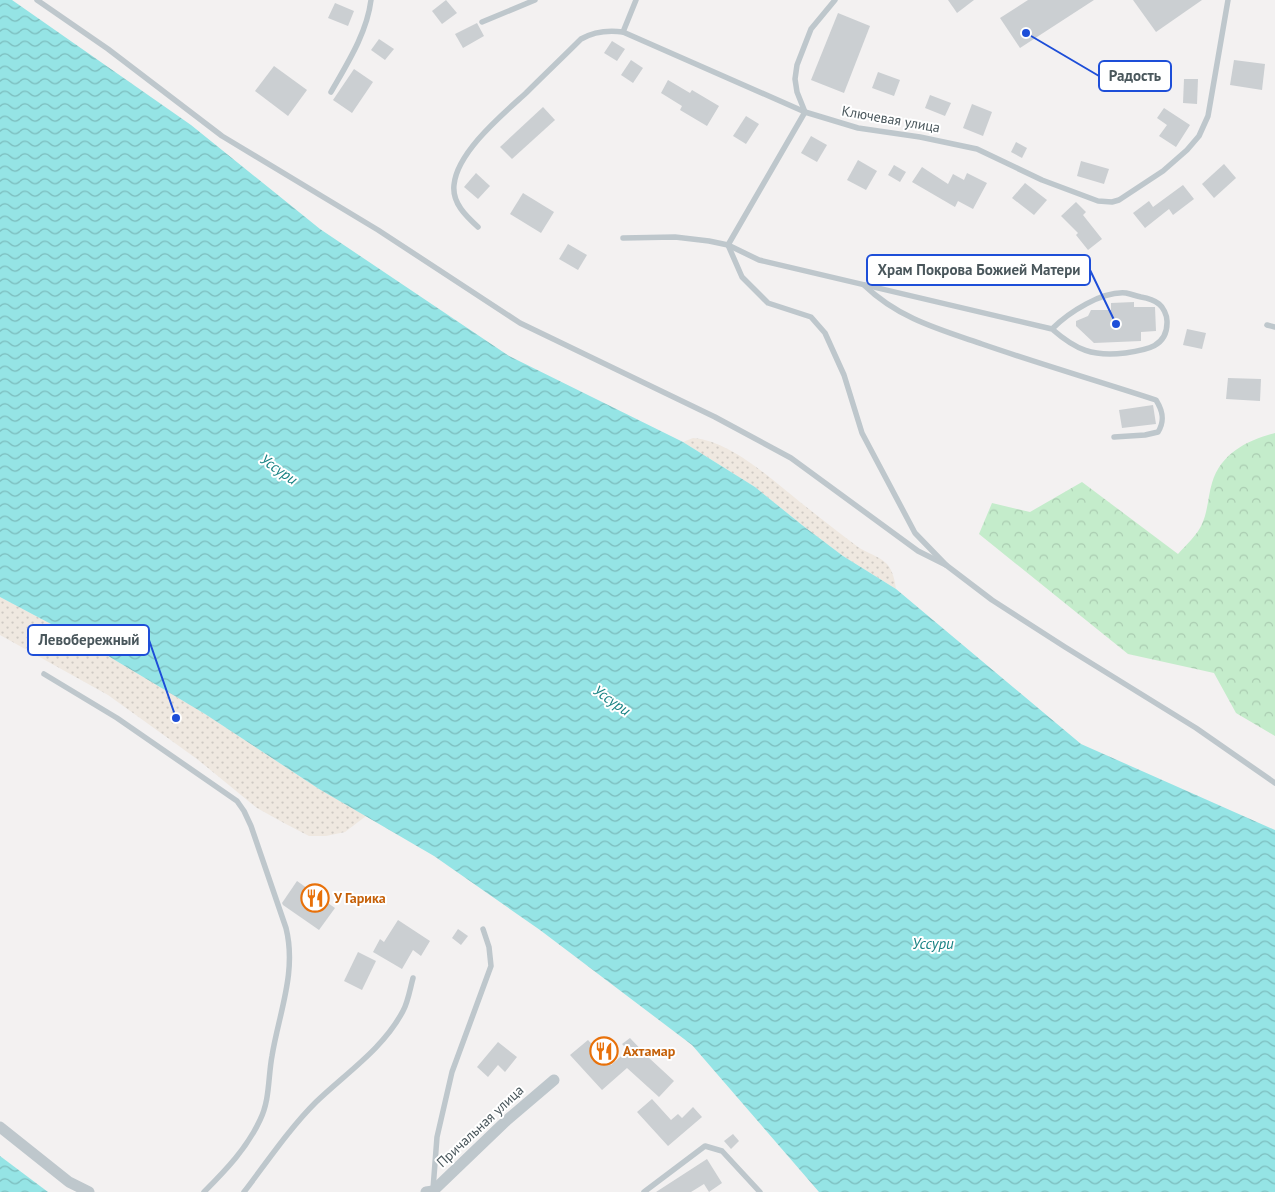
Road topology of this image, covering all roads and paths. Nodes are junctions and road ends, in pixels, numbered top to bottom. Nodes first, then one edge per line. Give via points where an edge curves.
1 (38, 0) edge
2 (371, 0) edge
3 (535, 0) edge
4 (636, 0) edge
5 (835, 0) edge
6 (1228, 0) edge
7 (482, 22) dead end
8 (623, 32) junction
9 (331, 92) dead end
10 (805, 112) junction
11 (478, 227) dead end
12 (623, 238) dead end
13 (728, 245) junction
14 (862, 284) junction
15 (1268, 325) dead end
16 (1275, 327) edge
17 (1052, 329) junction
18 (1114, 437) dead end
19 (946, 565) junction
20 (44, 674) dead end
21 (1275, 783) edge
22 (483, 929) dead end
23 (413, 978) dead end
24 (554, 1080) dead end
25 (0, 1127) edge
26 (88, 1192) edge
27 (204, 1192) edge
28 (244, 1192) edge
29 (432, 1192) edge
30 (644, 1192) edge
31 (760, 1192) edge

1 - 19 lane via 222,136 378,230 520,323 716,417 791,458 918,551
2 - 9 lane via 363,30
3 - 7 lane
4 - 8 lane
5 - 10 lane via 811,29 797,65 797,92
6 - 10 lane, Ключевая улица via 1208,116 1199,136 1163,171 1112,202 1042,180 977,149 858,128
8 - 10 lane, Ключевая улица
8 - 11 lane, Ключевая улица via 596,32 582,39 482,135 459,167 454,184 454,195 461,209
10 - 13 lane
12 - 13 lane via 675,237
13 - 14 lane via 759,260
13 - 19 lane via 742,277 768,303 811,317 825,333 844,375 862,434 915,533
14 - 17 lane
14 - 18 lane via 880,300 918,322 1156,400 1162,408 1163,424 1158,432
15 - 16 lane
17 - 17 lane via 1073,346 1105,355 1146,350 1160,342 1168,330 1167,316 1160,304 1125,293 1079,307
19 - 21 lane via 992,600 1196,728
20 - 27 lane via 117,718 236,801 251,826 286,928 290,942 289,978 262,1118 233,1162
22 - 29 lane via 491,966 452,1072 437,1138
23 - 28 lane via 404,1009 392,1031 315,1103
24 - 29 street, Причальная улица via 506,1120
25 - 26 street via 69,1182
30 - 31 lane via 705,1146 722,1151

